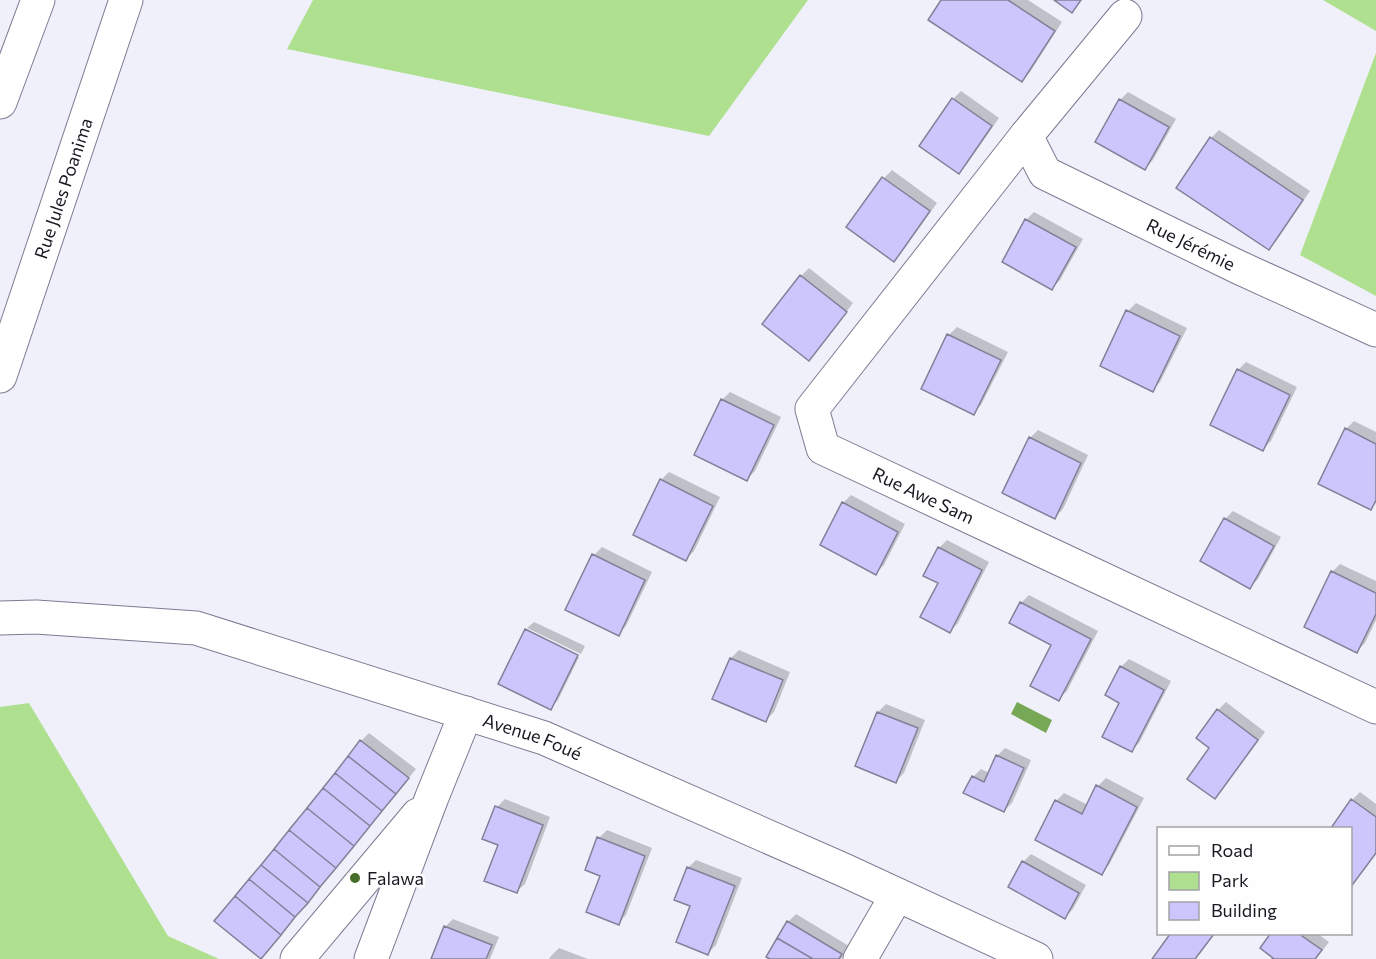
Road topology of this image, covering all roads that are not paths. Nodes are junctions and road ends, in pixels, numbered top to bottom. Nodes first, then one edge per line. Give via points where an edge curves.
1 (38, 0) edge
2 (126, 0) edge
3 (1125, 16) dead end
4 (0, 102) edge
5 (1026, 136) junction
6 (1376, 330) edge
7 (3, 353) edge
8 (0, 618) edge
9 (1376, 707) edge
10 (466, 713) junction
11 (432, 797) junction
12 (897, 895) junction
13 (297, 959) edge
14 (371, 959) edge
15 (860, 959) edge
16 (1036, 959) edge

1 - 4 street
2 - 7 street, Rue Jules Poanima
3 - 5 street
5 - 6 street, Rue Jérémie via 1045,173
5 - 9 street, Rue Awe Sam via 812,409 823,448
8 - 10 street, Avenue Foué via 196,628
10 - 11 street
10 - 12 street, Avenue Foué via 544,738
11 - 13 street
11 - 14 street
12 - 15 street
12 - 16 street, Avenue Foué

